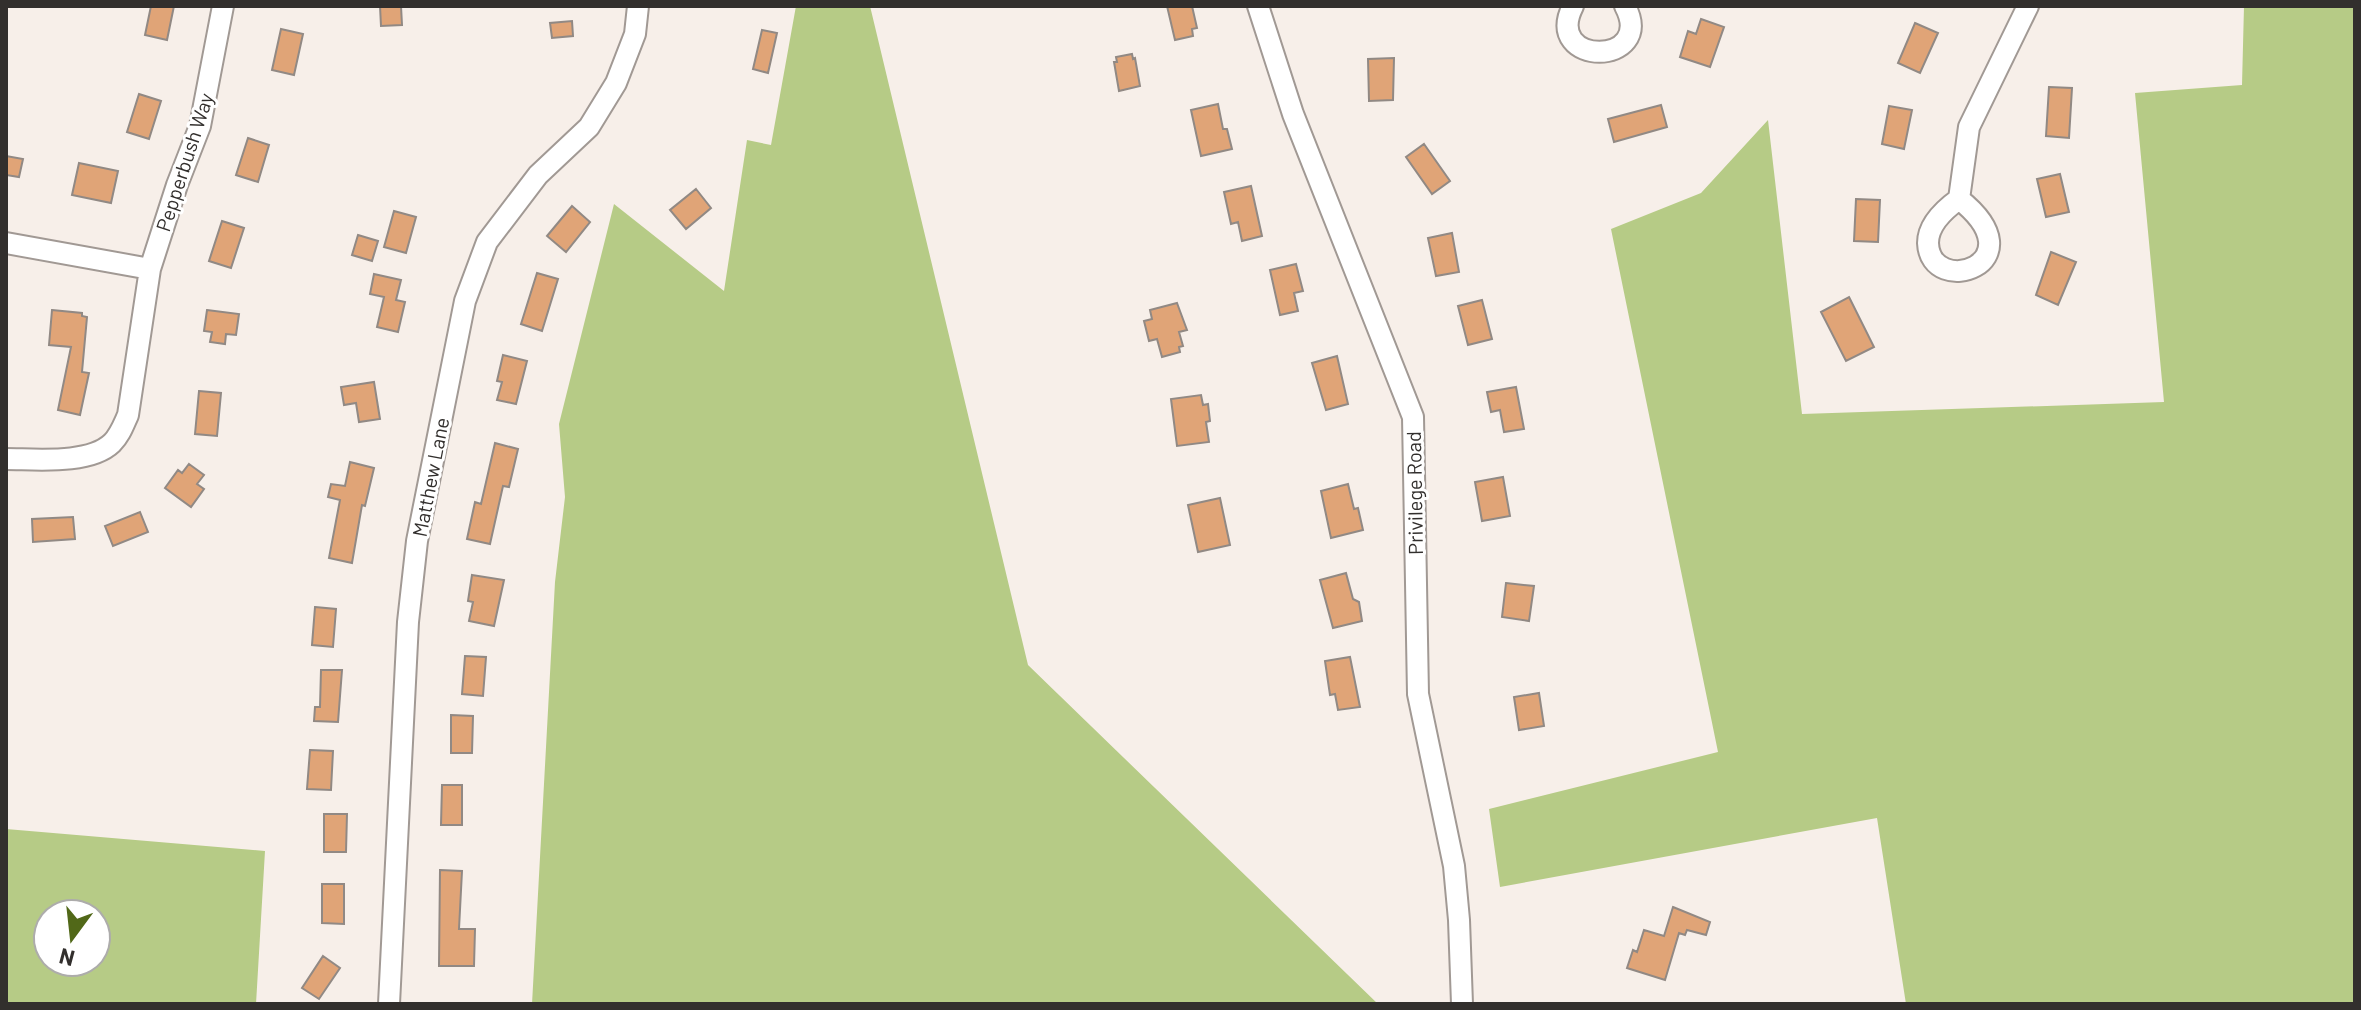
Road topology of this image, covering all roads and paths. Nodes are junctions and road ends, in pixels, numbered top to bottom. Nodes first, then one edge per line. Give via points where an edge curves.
1 (223, 6) edge
2 (638, 6) edge
3 (1258, 6) edge
4 (1573, 6) edge
5 (1625, 6) edge
6 (2028, 6) edge
7 (1959, 199) dead end
8 (6, 243) edge
9 (150, 269) junction
10 (6, 459) edge
11 (389, 1004) edge
12 (1462, 1004) edge

1 - 9 street, Pepperbush Way via 200,126
2 - 11 street, Matthew Lane via 635,34 616,83 589,127 538,175 487,242 465,301 417,541 409,608
3 - 12 street, Privilege Road via 1293,114 1413,417 1418,694 1454,866
4 - 5 street via 1572,36 1577,45 1595,53 1613,50 1627,37 1630,18
6 - 7 street via 1969,127
8 - 9 street
9 - 10 street, Pepperbush Way via 128,415 120,433 110,446 84,456

